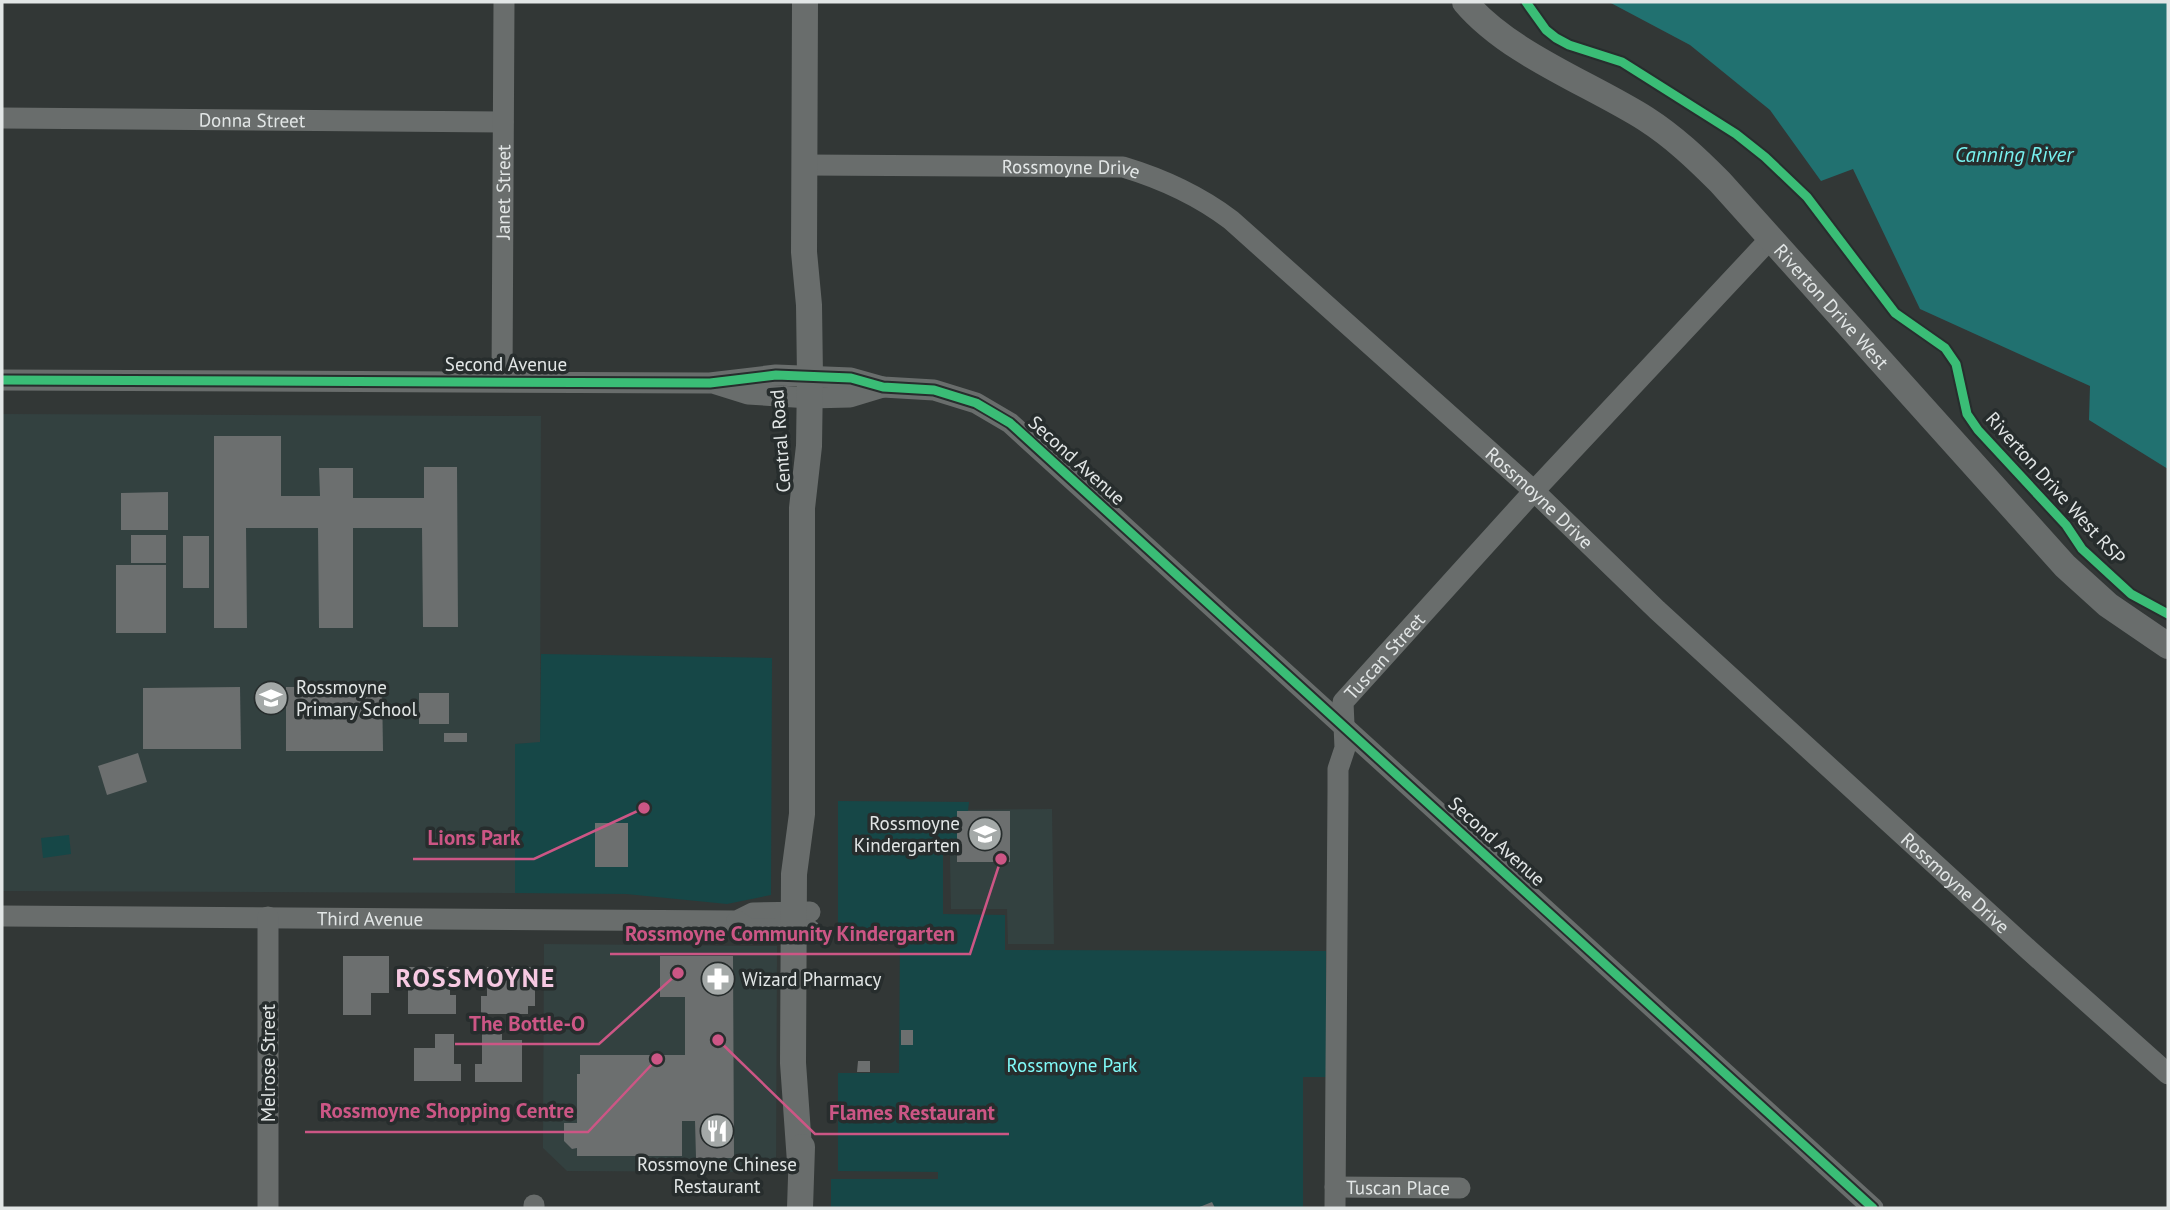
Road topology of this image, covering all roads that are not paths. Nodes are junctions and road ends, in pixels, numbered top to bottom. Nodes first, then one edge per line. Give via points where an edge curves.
1 (504, 2) edge
2 (805, 2) edge
3 (1465, 2) edge
4 (2, 118) edge
5 (503, 122) junction
6 (805, 165) junction
7 (1770, 239) junction
8 (2, 380) edge
9 (502, 381) junction
10 (802, 387) junction
11 (1534, 491) junction
12 (2168, 646) edge
13 (1343, 726) junction
14 (2, 916) edge
15 (268, 917) junction
16 (801, 921) junction
17 (2168, 1074) edge
18 (1460, 1188) dead end
19 (1335, 1198) edge
20 (1868, 1206) edge
21 (268, 1208) edge
22 (800, 1208) edge

1 - 5 street, Janet Street
2 - 6 street, Central Road
3 - 7 street, Riverton Drive West via 1536,57 1659,127 1720,181
4 - 5 street, Donna Street
5 - 9 street, Janet Street
6 - 10 street, Central Road via 804,251 793,305
6 - 11 street, Rossmoyne Drive via 1123,167 1160,178 1205,200 1231,220
7 - 11 street, Tuscan Street
7 - 12 street, Riverton Drive West via 2065,566 2108,604
8 - 9 street, Second Avenue
9 - 10 street, Second Avenue via 710,383 748,394
10 - 13 street, Second Avenue via 850,378 883,387 934,390 976,403 1010,423
10 - 16 street, Central Road via 793,447 802,508 802,814 810,871
11 - 13 street, Tuscan Street via 1343,702
11 - 17 street, Rossmoyne Drive via 1667,619
13 - 19 street, Tuscan Street via 1345,748 1338,769
13 - 20 street, Second Avenue
14 - 15 street, Third Avenue
15 - 16 street, Third Avenue via 737,921 748,929
15 - 21 street, Melrose Street
16 - 22 street, Central Road via 809,1078
18 - 19 street, Tuscan Place

